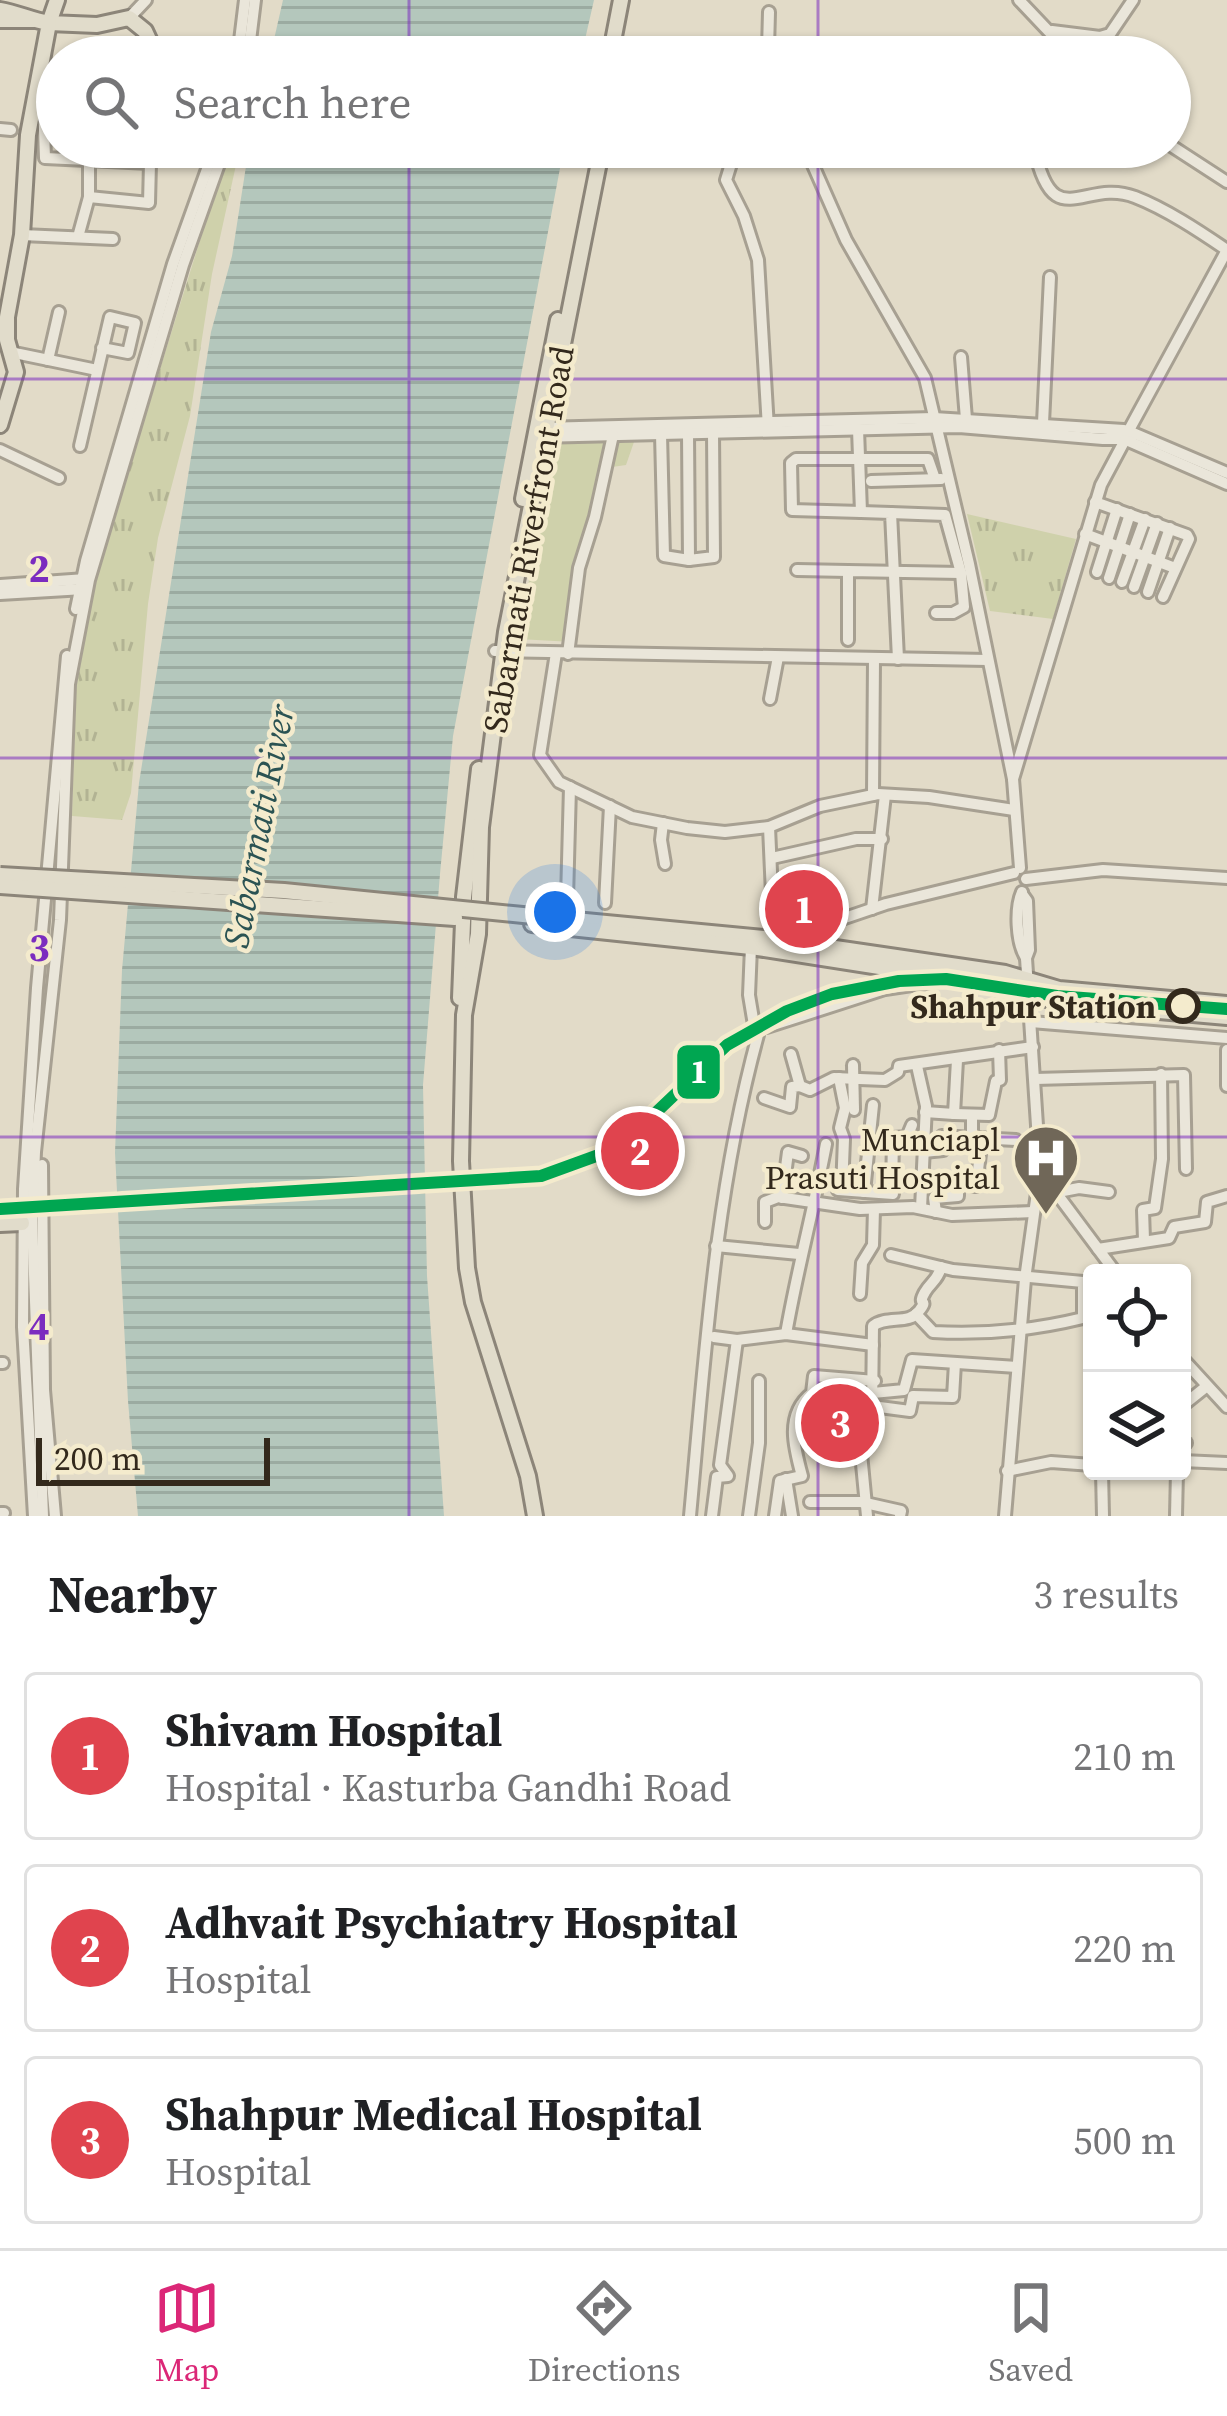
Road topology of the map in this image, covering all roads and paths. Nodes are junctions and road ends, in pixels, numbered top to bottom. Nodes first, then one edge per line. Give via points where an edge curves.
1 (57, 0) edge
2 (146, 0) edge
3 (245, 0) edge
4 (255, 0) edge
5 (621, 0) edge
6 (631, 0) edge
7 (1019, 0) edge
8 (1133, 0) edge
9 (0, 10) edge
10 (769, 12) dead end
11 (130, 18) junction
12 (0, 20) edge
13 (42, 21) junction
14 (1052, 31) junction
15 (43, 36) edge
16 (147, 36) edge
17 (241, 36) edge
18 (251, 36) edge
19 (614, 36) edge
20 (624, 36) edge
21 (768, 36) edge
22 (1056, 36) edge
23 (1086, 36) edge
24 (1105, 36) edge
25 (36, 119) edge
26 (1191, 159) edge
27 (89, 168) edge
28 (150, 168) edge
29 (207, 168) edge
30 (218, 168) edge
31 (588, 168) edge
32 (598, 168) edge
33 (730, 168) edge
34 (814, 168) edge
35 (1041, 168) edge
36 (1227, 182) edge
37 (89, 197) junction
38 (22, 235) junction
39 (78, 237) junction
40 (112, 239) dead end
41 (1227, 250) edge
42 (1050, 277) dead end
43 (58, 312) dead end
44 (102, 347) dead end
45 (10, 352) junction
46 (962, 358) dead end
47 (48, 360) junction
48 (97, 370) junction
49 (967, 419) junction
50 (936, 423) junction
51 (1043, 423) junction
52 (0, 424) edge
53 (768, 426) junction
54 (858, 429) junction
55 (541, 432) junction
56 (713, 432) junction
57 (688, 433) junction
58 (661, 434) junction
59 (613, 435) junction
60 (1126, 435) junction
61 (80, 446) dead end
62 (0, 450) edge
63 (859, 458) junction
64 (1227, 473) edge
65 (58, 478) dead end
66 (935, 479) junction
67 (950, 479) junction
68 (871, 481) dead end
69 (1227, 484) edge
70 (1096, 502) junction
71 (1117, 509) junction
72 (861, 512) junction
73 (891, 513) junction
74 (1130, 514) junction
75 (1157, 523) junction
76 (1085, 534) junction
77 (1113, 544) junction
78 (1145, 557) junction
79 (689, 560) junction
80 (1174, 568) junction
81 (797, 570) dead end
82 (848, 571) junction
83 (895, 572) junction
84 (961, 574) junction
85 (1103, 575) dead end
86 (84, 584) junction
87 (1128, 584) dead end
88 (0, 585) edge
89 (1148, 592) dead end
90 (0, 594) edge
91 (1163, 597) dead end
92 (936, 613) dead end
93 (848, 640) dead end
94 (499, 651) junction
95 (562, 653) junction
96 (778, 657) junction
97 (874, 658) junction
98 (898, 659) junction
99 (988, 660) junction
100 (770, 699) dead end
101 (1013, 778) junction
102 (569, 787) junction
103 (879, 795) junction
104 (610, 806) junction
105 (1014, 810) junction
106 (663, 823) junction
107 (769, 827) junction
108 (882, 839) junction
109 (772, 858) junction
110 (665, 864) dead end
111 (0, 875) edge
112 (1227, 875) edge
113 (1021, 878) junction
114 (0, 886) edge
115 (566, 899) dead end
116 (605, 903) dead end
117 (872, 909) junction
118 (532, 920) junction
119 (783, 940) junction
120 (751, 947) junction
121 (907, 967) junction
122 (948, 980) junction
123 (1028, 988) junction
124 (885, 989) junction
125 (1227, 1004) edge
126 (1227, 1017) edge
127 (1030, 1022) junction
128 (760, 1029) junction
129 (1227, 1038) edge
130 (1033, 1047) junction
131 (999, 1050) junction
132 (1227, 1050) edge
133 (791, 1054) dead end
134 (957, 1060) junction
135 (917, 1066) junction
136 (854, 1072) junction
137 (1161, 1074) junction
138 (839, 1078) junction
139 (1035, 1079) junction
140 (800, 1086) junction
141 (1227, 1086) edge
142 (764, 1098) dead end
143 (873, 1105) dead end
144 (854, 1110) dead end
145 (926, 1112) junction
146 (954, 1114) junction
147 (972, 1114) junction
148 (912, 1125) dead end
149 (977, 1138) junction
150 (1016, 1140) dead end
151 (826, 1144) dead end
152 (35, 1152) junction
153 (924, 1152) junction
154 (802, 1156) dead end
155 (1186, 1169) dead end
156 (1040, 1171) junction
157 (864, 1192) junction
158 (892, 1192) junction
159 (1058, 1192) junction
160 (1109, 1192) dead end
161 (1227, 1196) edge
162 (782, 1198) junction
163 (815, 1203) junction
164 (895, 1208) junction
165 (921, 1208) junction
166 (874, 1209) junction
167 (936, 1212) junction
168 (1033, 1212) junction
169 (765, 1222) dead end
170 (22, 1223) junction
171 (0, 1224) edge
172 (1144, 1240) junction
173 (716, 1246) junction
174 (1097, 1249) junction
175 (800, 1254) junction
176 (891, 1256) dead end
177 (1109, 1264) edge
178 (941, 1268) junction
179 (1025, 1279) junction
180 (1083, 1284) edge
181 (860, 1294) dead end
182 (916, 1314) junction
183 (1083, 1318) edge
184 (1021, 1330) junction
185 (786, 1334) junction
186 (714, 1337) dead end
187 (737, 1340) junction
188 (874, 1345) junction
189 (955, 1363) junction
190 (1017, 1367) junction
191 (1191, 1368) edge
192 (759, 1381) dead end
193 (1207, 1385) junction
194 (874, 1393) junction
195 (1191, 1394) edge
196 (1226, 1404) edge
197 (1191, 1461) edge
198 (1227, 1463) edge
199 (1083, 1464) edge
200 (1007, 1471) junction
201 (786, 1480) junction
202 (1102, 1480) edge
203 (1178, 1480) edge
204 (810, 1502) dead end
205 (867, 1510) edge
206 (34, 1516) edge
207 (44, 1516) edge
208 (55, 1516) edge
209 (531, 1516) edge
210 (690, 1516) edge
211 (712, 1516) edge
212 (749, 1516) edge
213 (775, 1516) edge
214 (792, 1516) edge
215 (900, 1516) edge
216 (1005, 1516) edge
217 (1103, 1516) edge
218 (1176, 1516) edge

1 - 13 main road
2 - 11 street
3 - 17 street
4 - 18 street
5 - 19 main road
6 - 20 main road
7 - 14 street
8 - 24 street
9 - 13 main road
10 - 21 street
11 - 13 main road
11 - 16 main road
12 - 13 main road
13 - 15 main road
14 - 22 street
14 - 23 street
25 - 38 main road via 28,135
26 - 36 street
27 - 37 street
28 - 37 street via 149,202
29 - 86 street
30 - 86 street
31 - 55 main road, Sabarmati Riverfront Road
32 - 55 main road, Sabarmati Riverfront Road
33 - 53 street via 727,180 758,260
34 - 50 street via 925,378
35 - 41 street via 1060,198 1133,196
37 - 39 street
38 - 39 street
38 - 45 main road
39 - 40 street
41 - 60 street
42 - 51 street
43 - 47 street
44 - 48 street
45 - 47 street
45 - 52 main road via 15,382
46 - 49 street
47 - 48 street
48 - 61 street
49 - 50 street
49 - 51 street
50 - 53 street
50 - 54 street
50 - 60 street
50 - 67 street
51 - 60 street
53 - 54 street
53 - 55 street
53 - 56 street
54 - 63 street
55 - 59 street
55 - 94 main road, Sabarmati Riverfront Road
56 - 57 street
56 - 79 street via 714,557
57 - 58 street
57 - 79 street
58 - 59 street
58 - 79 street via 664,556
59 - 95 street
60 - 64 street
60 - 69 street
60 - 70 street
62 - 65 street
63 - 66 street via 928,459
63 - 72 street
63 - 72 street via 792,461 790,506
66 - 67 street
66 - 68 street
67 - 99 street
70 - 71 street
70 - 76 street
71 - 74 street
71 - 77 street
72 - 73 street
73 - 83 street
73 - 84 street via 945,514
74 - 75 street
74 - 77 street
75 - 78 street
75 - 78 street
75 - 80 street via 1189,538
76 - 77 street
76 - 101 street
77 - 78 street
77 - 85 street
78 - 80 street
78 - 87 street
78 - 89 street
80 - 91 street
81 - 82 street
82 - 83 street
82 - 93 street
83 - 84 street
83 - 98 street
84 - 92 street via 964,607
86 - 88 street
86 - 90 street
86 - 152 street via 69,685 60,920
86 - 170 street via 63,676
94 - 95 street
94 - 209 main road, Sabarmati Riverfront Road via 478,934 464,1015 461,1161 466,1268 528,1476
94 - 209 main road, Sabarmati Riverfront Road via 464,897 455,1160 469,1304
95 - 96 street
95 - 102 street via 540,755
96 - 97 street
96 - 100 street
97 - 98 street
97 - 103 street
98 - 99 street
99 - 101 street
101 - 105 street
102 - 104 street
102 - 115 street
103 - 105 street
103 - 107 street
103 - 108 street
104 - 106 street
104 - 116 street
105 - 113 street
106 - 107 street via 725,832
106 - 110 street
107 - 109 street
108 - 109 street
108 - 117 street
109 - 119 street
111 - 118 main road, bridge via 284,891
112 - 113 street via 1103,870
113 - 117 street
113 - 119 street
113 - 123 street
114 - 118 main road, bridge
117 - 119 street
118 - 119 main road
118 - 120 main road
119 - 121 main road
120 - 121 main road
120 - 128 street via 749,995
121 - 122 main road
121 - 123 main road via 1005,973
121 - 124 street
122 - 123 main road
122 - 124 street
123 - 125 main road
123 - 126 main road via 1057,1002
123 - 127 street
124 - 128 street
127 - 129 street
127 - 130 street
128 - 173 street
130 - 131 street
130 - 139 street
131 - 134 street
131 - 147 street via 989,1115
132 - 141 street
133 - 140 street
134 - 135 street
134 - 146 street
135 - 136 street via 899,1066 885,1080
135 - 145 street
136 - 138 street
136 - 144 street
137 - 139 street
137 - 155 street via 1184,1076
137 - 172 street via 1161,1176 1155,1208 1143,1210
138 - 140 street
138 - 157 street via 840,1190
139 - 156 street
140 - 142 street via 792,1087 790,1107
143 - 157 street
145 - 146 street
145 - 153 street
146 - 147 street
147 - 149 street
148 - 158 street via 907,1137 893,1138
149 - 150 street
149 - 153 street via 942,1136 943,1150
149 - 167 street via 976,1186 958,1183 958,1196 934,1198
151 - 163 street
152 - 207 street
152 - 208 street via 42,1160 43,1369
153 - 165 street
154 - 162 street via 788,1152
156 - 159 street
156 - 168 street
157 - 158 street
158 - 164 street
159 - 160 street
159 - 174 street
161 - 172 street via 1208,1201 1205,1222
162 - 163 street
162 - 169 street via 765,1202
163 - 166 street
163 - 175 street
164 - 165 street
164 - 166 street
165 - 167 street
166 - 181 street
167 - 168 street
168 - 179 street
170 - 171 main road
170 - 206 street
172 - 174 street
173 - 175 street
173 - 210 street
174 - 177 street
175 - 185 street
176 - 178 street
178 - 179 street
178 - 182 street
179 - 180 street
179 - 184 street
182 - 184 street via 933,1332
182 - 188 street via 873,1325
183 - 184 street
184 - 190 street
185 - 187 street
185 - 188 street
186 - 187 street
187 - 211 street via 721,1465 728,1476 717,1477
188 - 194 street
189 - 190 street
189 - 194 street via 912,1360 904,1390
189 - 194 street via 953,1397 913,1396 910,1411
190 - 200 street
191 - 193 street
192 - 212 street
193 - 195 street
193 - 196 street
194 - 201 street via 814,1376 796,1413 802,1476
194 - 205 street via 860,1443
197 - 198 street
199 - 200 street
200 - 216 street
201 - 213 street
201 - 214 street
202 - 217 street
203 - 218 street
204 - 205 street
205 - 215 street

